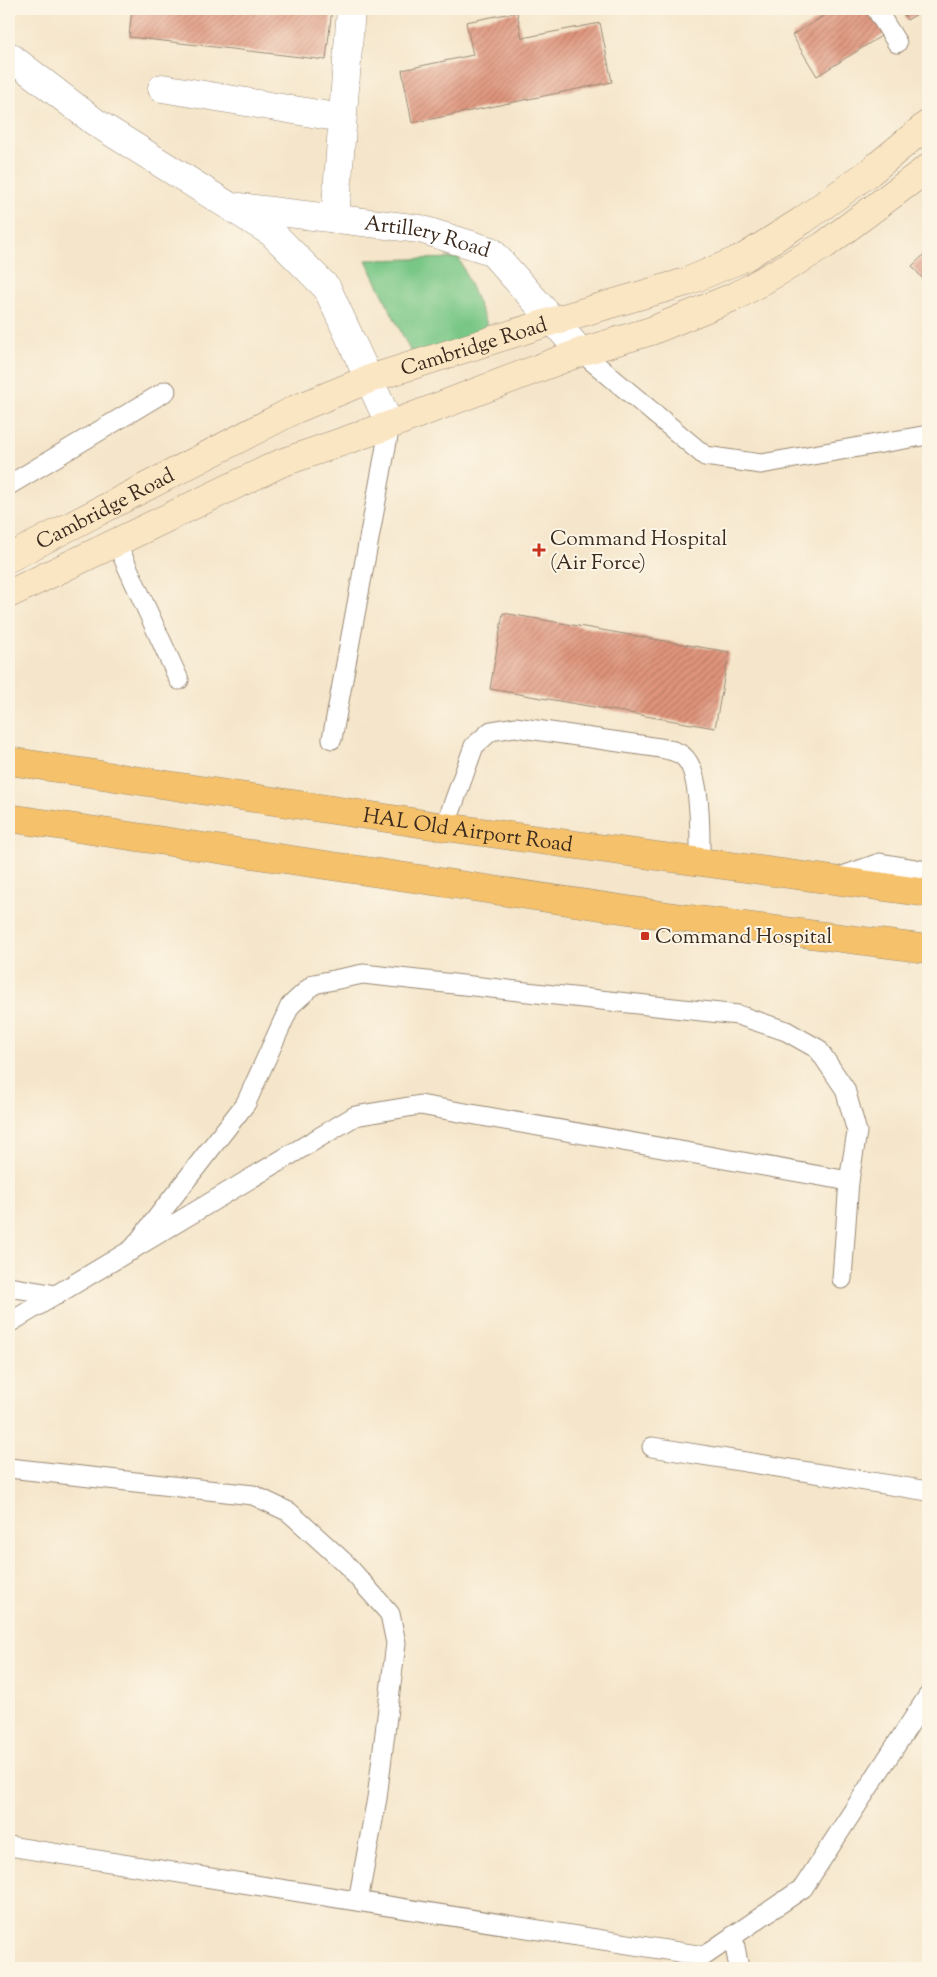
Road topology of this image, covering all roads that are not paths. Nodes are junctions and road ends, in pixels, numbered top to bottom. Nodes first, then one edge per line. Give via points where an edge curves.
1 (351, 9) edge
2 (876, 9) edge
3 (897, 43) dead end
4 (9, 56) edge
5 (162, 88) dead end
6 (342, 118) junction
7 (928, 124) edge
8 (928, 168) edge
9 (230, 206) junction
10 (335, 219) junction
11 (553, 321) junction
12 (581, 352) junction
13 (369, 378) junction
14 (166, 391) dead end
15 (390, 425) junction
16 (928, 435) edge
17 (9, 484) edge
18 (116, 542) junction
19 (9, 558) edge
20 (9, 594) edge
21 (179, 680) dead end
22 (332, 739) dead end
23 (9, 761) edge
24 (9, 818) edge
25 (445, 827) junction
26 (700, 862) junction
27 (928, 871) edge
28 (831, 880) junction
29 (928, 893) edge
30 (928, 949) edge
31 (849, 1181) junction
32 (131, 1252) junction
33 (842, 1279) dead end
34 (9, 1287) edge
35 (57, 1295) junction
36 (9, 1323) edge
37 (652, 1447) dead end
38 (9, 1468) edge
39 (928, 1491) edge
40 (928, 1696) edge
41 (9, 1846) edge
42 (358, 1901) junction
43 (733, 1936) junction
44 (739, 1968) edge

1 - 6 street
2 - 3 lane
4 - 9 street, Artillery Road via 95,122
5 - 6 street
6 - 10 street
7 - 11 street, Cambridge Road via 840,194 745,257 686,282
8 - 12 street, Cambridge Road via 823,246 738,295 651,331
9 - 10 street, Artillery Road
9 - 13 street, Artillery Road via 272,233 327,288
10 - 11 street, Artillery Road via 420,229 491,251
11 - 12 street, Artillery Road
11 - 13 street, Cambridge Road
12 - 15 street, Cambridge Road
12 - 16 lane via 706,456 761,464
13 - 15 street, Artillery Road
13 - 19 street, Cambridge Road via 296,409
14 - 17 lane
15 - 18 street, Cambridge Road via 281,463
15 - 22 lane
18 - 20 street, Cambridge Road
18 - 21 lane
23 - 25 main road, HAL Old Airport Road
24 - 30 main road via 674,917
25 - 26 main road, HAL Old Airport Road
25 - 26 lane via 474,746 491,731 515,727 647,746 684,757 693,772 699,810
26 - 28 main road, HAL Old Airport Road
27 - 28 lane via 880,863
28 - 29 main road, HAL Old Airport Road
31 - 32 lane via 420,1105 355,1116
31 - 32 lane via 857,1132 845,1089 818,1049 786,1030 738,1015 363,974 314,984 290,1006 246,1102
31 - 33 lane
32 - 35 lane
34 - 35 lane
35 - 36 lane
37 - 39 lane
38 - 42 lane via 254,1495 289,1512 344,1563 390,1614 396,1644 377,1798
40 - 43 lane via 803,1888
41 - 42 lane
42 - 43 lane via 704,1956
43 - 44 lane

